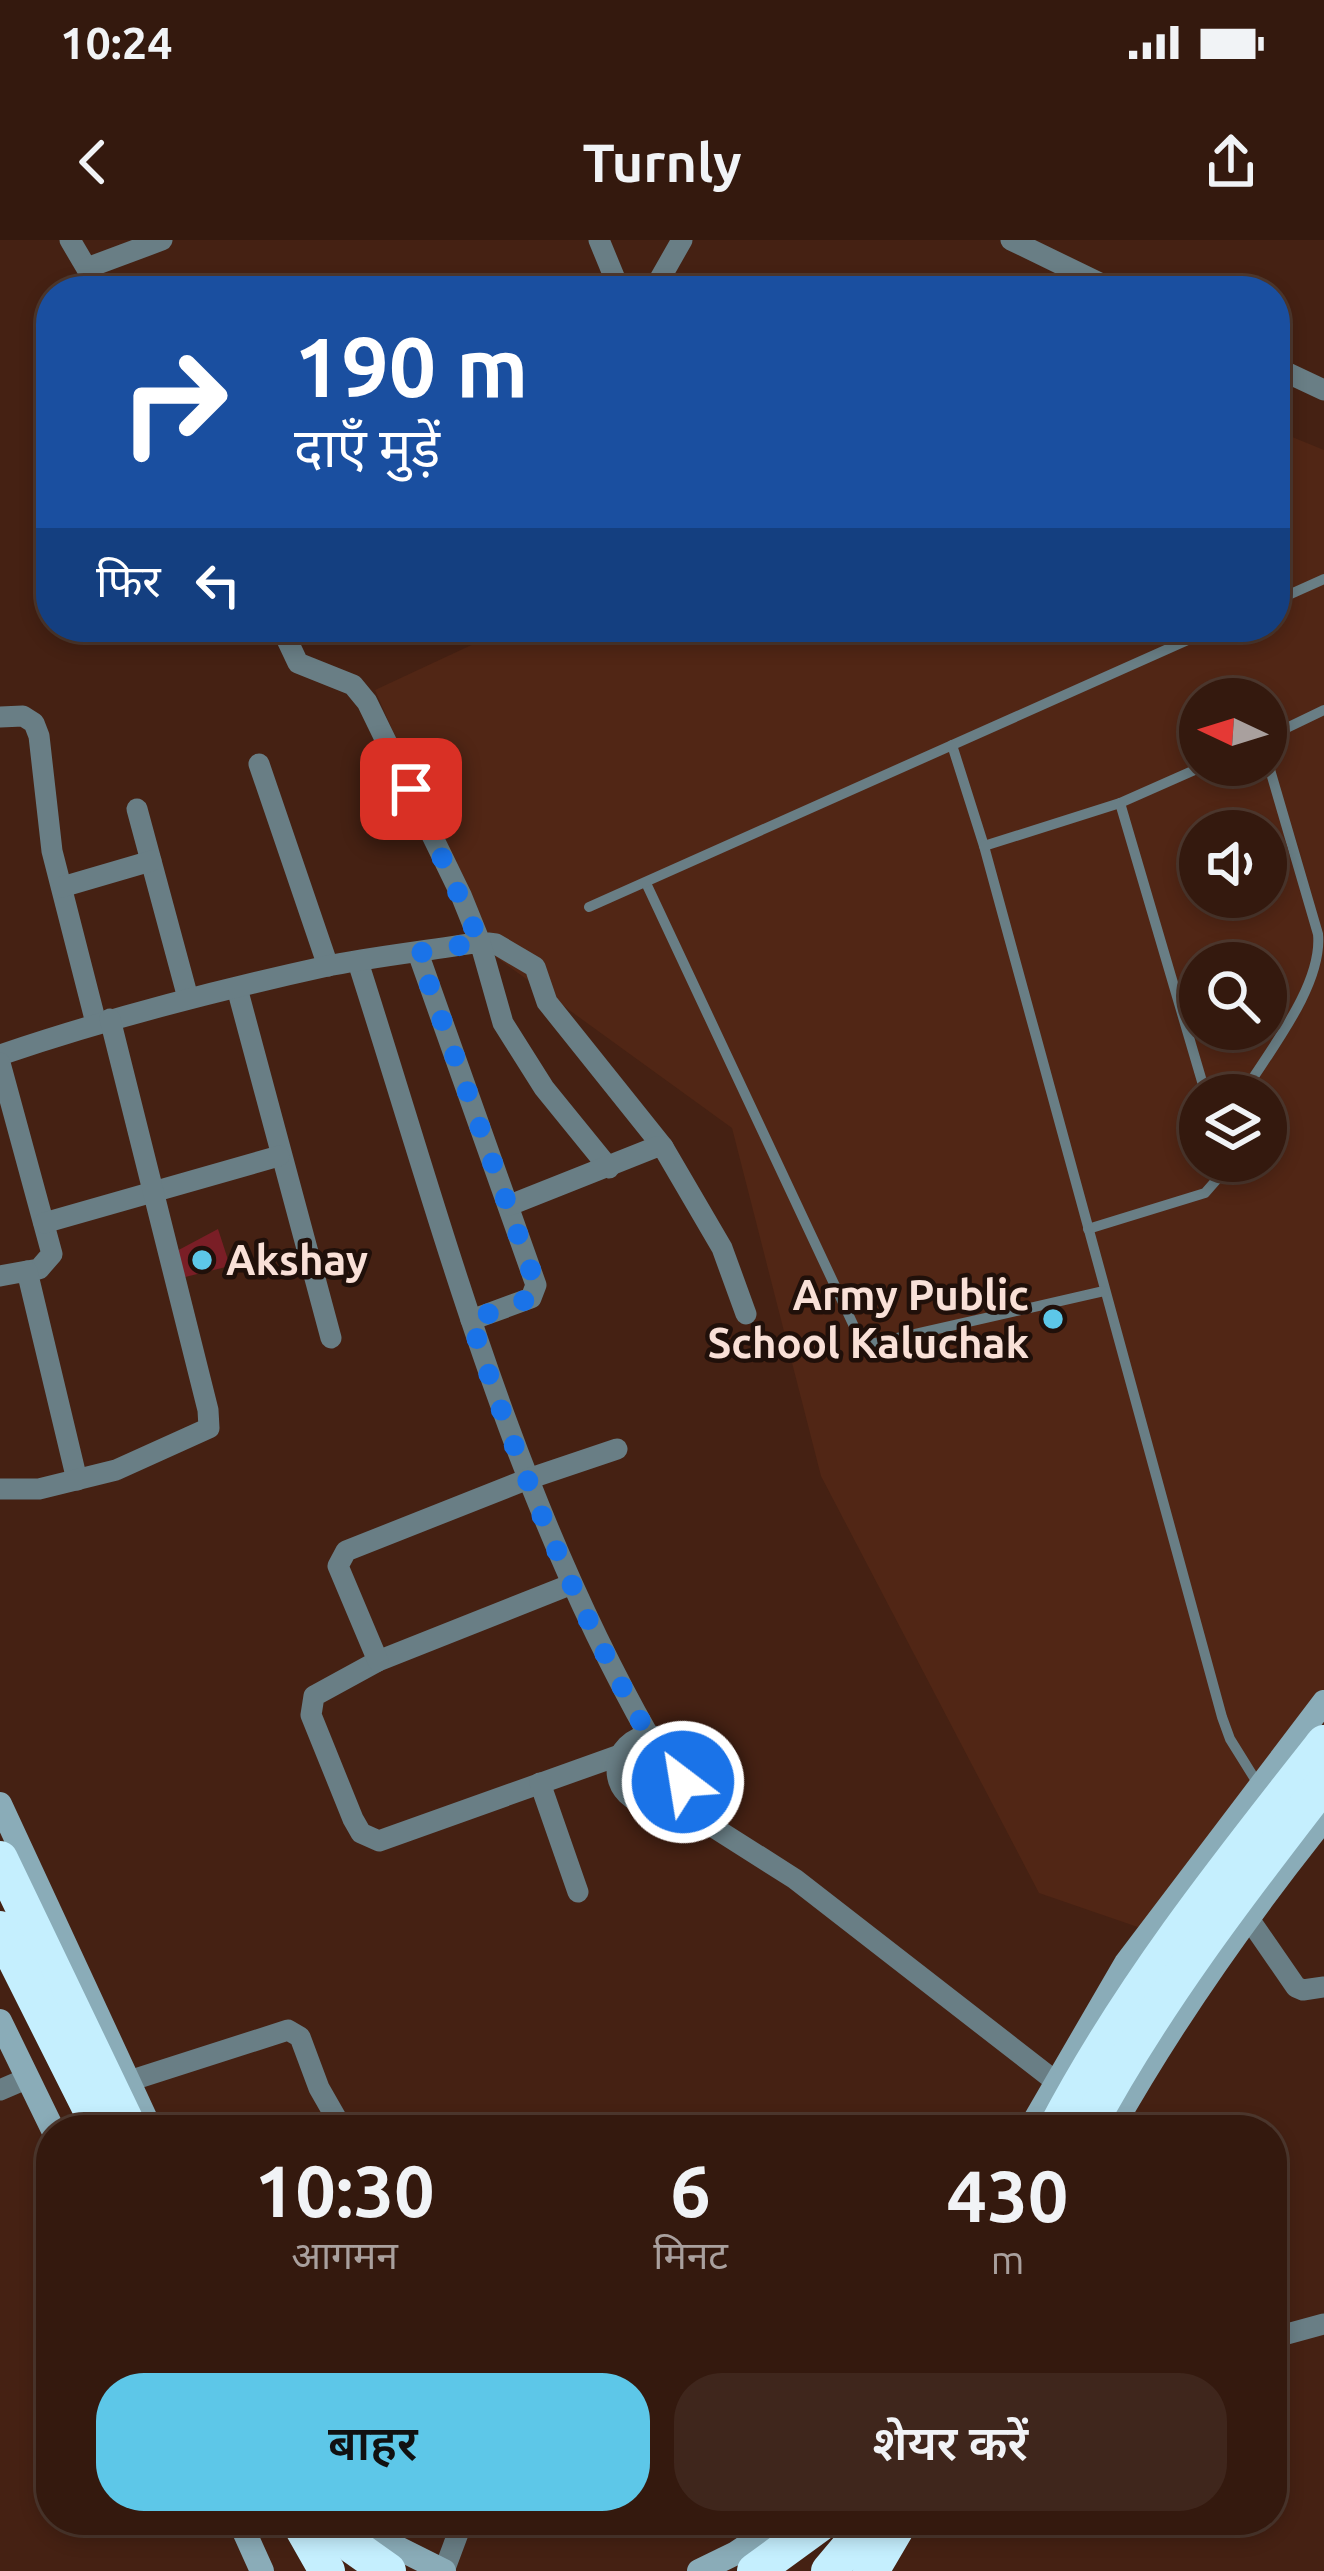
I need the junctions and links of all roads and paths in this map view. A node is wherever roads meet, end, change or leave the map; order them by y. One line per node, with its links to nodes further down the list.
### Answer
1 (70, 240): 6 (street)
2 (162, 240): 6 (street)
3 (599, 240): 8 (street)
4 (682, 240): 9 (street)
5 (1012, 240): 10 (street)
6 (87, 268): 7 (street)
7 (92, 276)
8 (614, 276)
9 (662, 276)
10 (1085, 276)
11 (1290, 374): 12 (street)
12 (1324, 390)
13 (1324, 579): 14 (lane)
14 (1290, 594)
15 (288, 642): 31 (street)
16 (1183, 642): 20 (lane)
17 (1324, 710): 19 (lane)
18 (0, 717): 29 (street)
19 (1287, 728)
20 (952, 745): 26 (lane); 28 (lane)
21 (259, 764): 34 (street)
22 (1179, 776): 24 (lane)
23 (1275, 786): 40 (lane)
24 (1120, 802): 26 (lane); 39 (lane)
25 (136, 808): 27 (street)
26 (984, 846): 48 (lane)
27 (151, 861): 29 (street); 36 (street)
28 (646, 883): 30 (lane); 51 (lane)
29 (62, 887): 37 (street)
30 (589, 908)
31 (480, 942): 32 (street); 41 (street); 43 (street)
32 (418, 953): 33 (street); 46 (street)
33 (358, 962): 34 (street); 53 (street)
34 (328, 966): 35 (street)
35 (237, 988): 36 (street); 42 (street)
36 (188, 998): 37 (street)
37 (103, 1021): 38 (street); 45 (street)
38 (0, 1059): 47 (street)
39 (1200, 1074)
40 (1255, 1074)
41 (663, 1148): 43 (street); 52 (street)
42 (279, 1156): 45 (street); 54 (street)
43 (609, 1168): 46 (street)
44 (1215, 1182): 48 (lane)
45 (151, 1193): 47 (street); 57 (street)
46 (510, 1205): 53 (street)
47 (44, 1223): 49 (street)
48 (1088, 1229): 51 (lane)
49 (27, 1271): 50 (street); 57 (street)
50 (0, 1276)
51 (1104, 1291): 67 (lane)
52 (746, 1314)
53 (471, 1320): 56 (street)
54 (331, 1338)
55 (617, 1449): 56 (street)
56 (528, 1479): 59 (street); 60 (street)
57 (77, 1480): 58 (street)
58 (0, 1489)
59 (572, 1584): 60 (street); 62 (street)
60 (378, 1661): 66 (street)
61 (1324, 1702): 67 (street)
62 (649, 1736): 64 (street); 68 (street)
63 (1324, 1743): 87 (highway)
64 (620, 1755): 66 (street); 68 (street)
65 (1324, 1783): 88 (highway)
66 (540, 1784): 72 (street)
67 (1258, 1784): 79 (street)
68 (669, 1799): 79 (street)
69 (0, 1804): 78 (street)
70 (1324, 1819): 73 (street)
71 (0, 1859): 83 (highway)
72 (578, 1892)
73 (1246, 1916): 75 (street); 89 (street)
74 (0, 1929): 82 (highway)
75 (1324, 1987)
76 (0, 2021): 77 (street)
77 (28, 2078): 80 (street); 81 (street)
78 (129, 2081): 84 (street); 85 (street)
79 (1054, 2081): 86 (street)
80 (0, 2090)
81 (46, 2115)
82 (93, 2115)
83 (123, 2115)
84 (145, 2115)
85 (334, 2115)
86 (1037, 2115)
87 (1063, 2115)
88 (1096, 2115)
89 (1120, 2115)
90 (1324, 2324): 91 (street)
91 (1287, 2334)
92 (246, 2535): 101 (street)
93 (307, 2535): 102 (highway)
94 (343, 2535): 103 (highway)
95 (380, 2535): 104 (street)
96 (457, 2535): 104 (street)
97 (763, 2535): 105 (street)
98 (804, 2535): 106 (highway)
99 (859, 2535): 107 (highway)
100 (892, 2535): 108 (highway)
101 (262, 2571)
102 (327, 2571)
103 (388, 2571)
104 (444, 2571)
105 (699, 2571)
106 (755, 2571)
107 (829, 2571)
108 (871, 2571)

